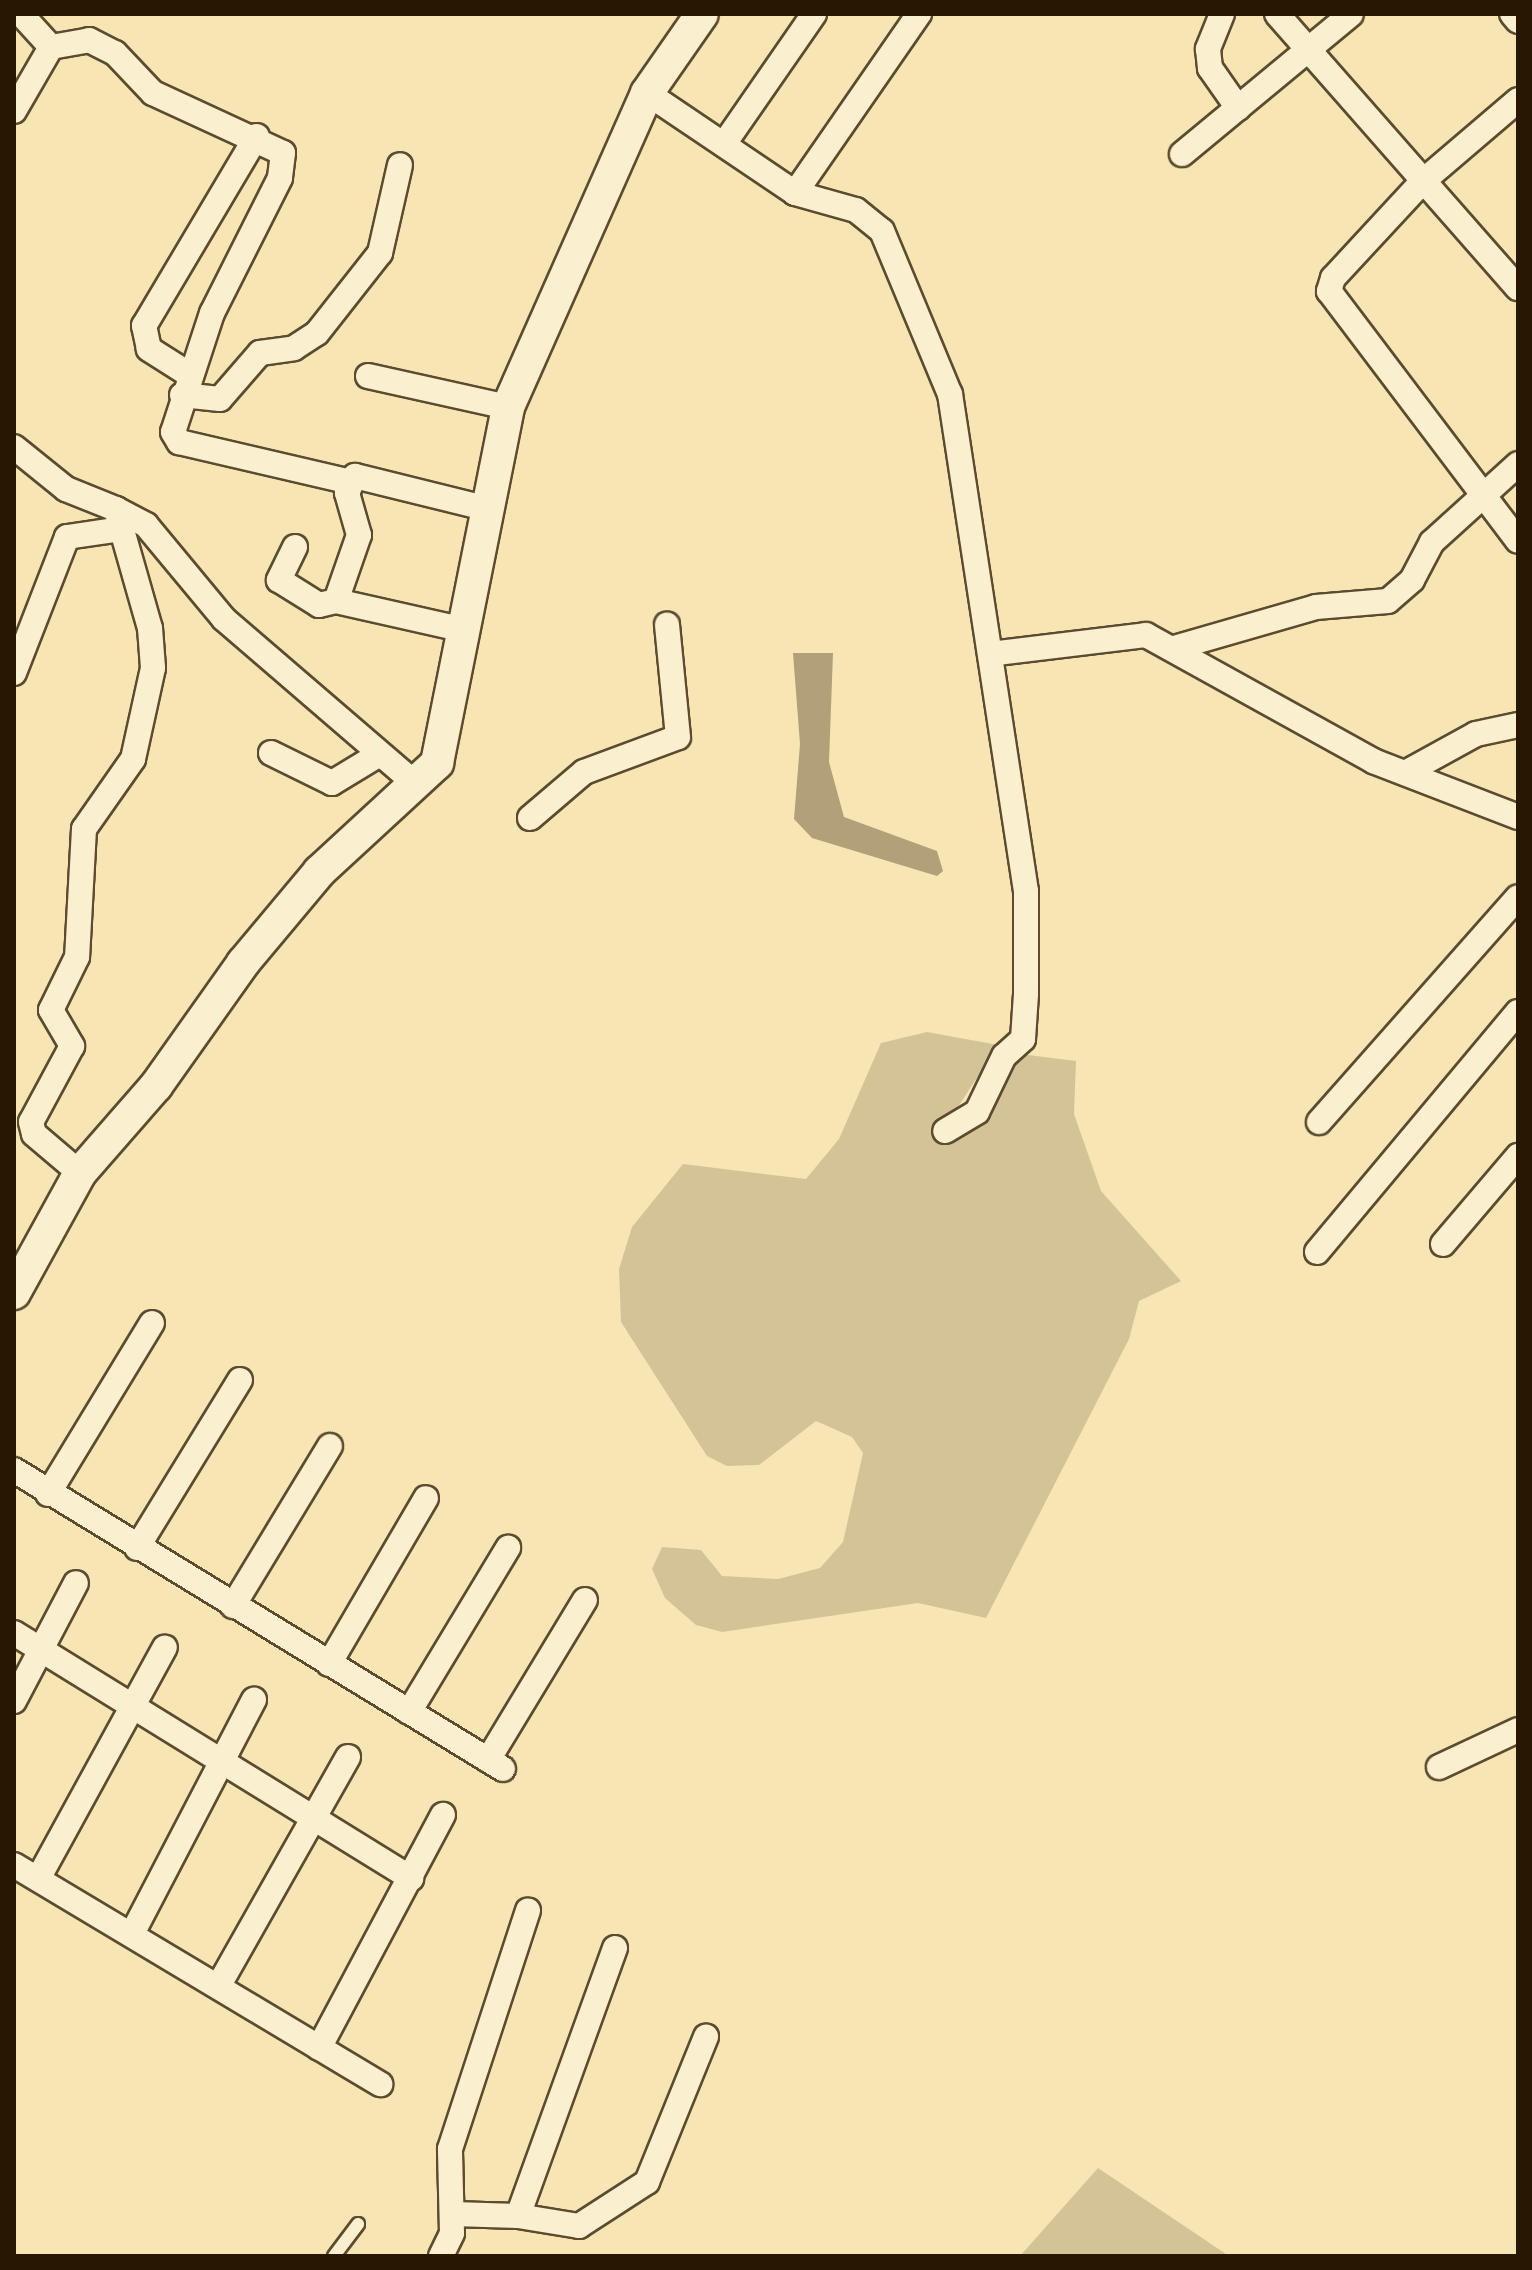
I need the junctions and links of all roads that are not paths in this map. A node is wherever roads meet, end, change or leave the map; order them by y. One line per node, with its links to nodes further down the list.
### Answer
1 (702, 14): 13 (street)
2 (814, 14): 18 (street)
3 (919, 14): 22 (street)
4 (1222, 14): 15 (street)
5 (1277, 14): 12 (street)
6 (1351, 14): 12 (street)
7 (1512, 14): 9 (street)
8 (26, 19): 10 (street); 11 (street)
9 (1518, 21)
10 (14, 43)
11 (51, 47): 16 (street); 17 (street)
12 (1309, 49): 15 (street); 21 (street)
13 (647, 93): 18 (street); 26 (street)
14 (1518, 100): 21 (street)
15 (1238, 108): 19 (street)
16 (14, 111)
17 (257, 136): 25 (street); 25 (street)
18 (724, 144): 22 (street)
19 (1182, 154)
20 (400, 165): 25 (street)
21 (1422, 182): 23 (street); 30 (street)
22 (795, 193): 40 (street)
23 (1518, 288)
24 (368, 376): 26 (street)
25 (186, 385): 29 (street)
26 (508, 407): 31 (street)
27 (14, 447): 32 (street)
28 (1518, 464): 30 (street)
29 (347, 481): 31 (street); 35 (street)
30 (1478, 496): 33 (street); 39 (street)
31 (484, 508): 38 (street)
32 (119, 519): 36 (street); 44 (street); 52 (street)
33 (1518, 541)
34 (295, 547): 35 (street)
35 (336, 601): 38 (street)
36 (26, 603): 41 (street)
37 (667, 625): 48 (street)
38 (465, 630): 46 (street)
39 (1174, 648): 40 (street); 45 (street)
40 (990, 654): 53 (street)
41 (14, 673)
42 (1518, 725): 45 (street)
43 (271, 753): 44 (street)
44 (378, 755): 46 (street)
45 (1405, 773): 47 (street)
46 (411, 780): 55 (street)
47 (1518, 817)
48 (530, 818)
49 (1518, 897): 51 (street)
50 (1518, 1012): 57 (street)
51 (1319, 1122)
52 (22, 1124): 55 (street)
53 (945, 1131)
54 (1518, 1156): 56 (street)
55 (80, 1173): 58 (street)
56 (1443, 1244)
57 (1317, 1252)
58 (14, 1293)
59 (152, 1323): 63 (street)
60 (240, 1380): 65 (street)
61 (330, 1446): 69 (street)
62 (14, 1470): 63 (street)
63 (48, 1494): 65 (street)
64 (426, 1498): 73 (street)
65 (137, 1548): 69 (street)
66 (508, 1548): 77 (street)
67 (76, 1583): 72 (street)
68 (585, 1600): 77 (street)
69 (233, 1606): 73 (street)
70 (14, 1633): 72 (street)
71 (165, 1647): 76 (street)
72 (41, 1650): 75 (street); 76 (street)
73 (329, 1664): 77 (street)
74 (254, 1700): 80 (street)
75 (14, 1701)
76 (133, 1706): 80 (street); 86 (street)
77 (409, 1712)
78 (1518, 1730): 81 (street)
79 (348, 1757): 83 (street)
80 (222, 1761): 83 (street); 88 (street)
81 (1439, 1767)
82 (443, 1815): 85 (street)
83 (314, 1818): 85 (street); 90 (street)
84 (14, 1865): 86 (street)
85 (411, 1878): 92 (street)
86 (38, 1879): 88 (street)
87 (528, 1910): 94 (street)
88 (133, 1932): 90 (street)
89 (615, 1948): 95 (street)
90 (219, 1985): 92 (street)
91 (706, 2037): 95 (street)
92 (319, 2048): 93 (street)
93 (380, 2084)
94 (453, 2214): 95 (street); 98 (street)
95 (518, 2216)
96 (358, 2224): 97 (lane)
97 (334, 2256)
98 (441, 2256)

